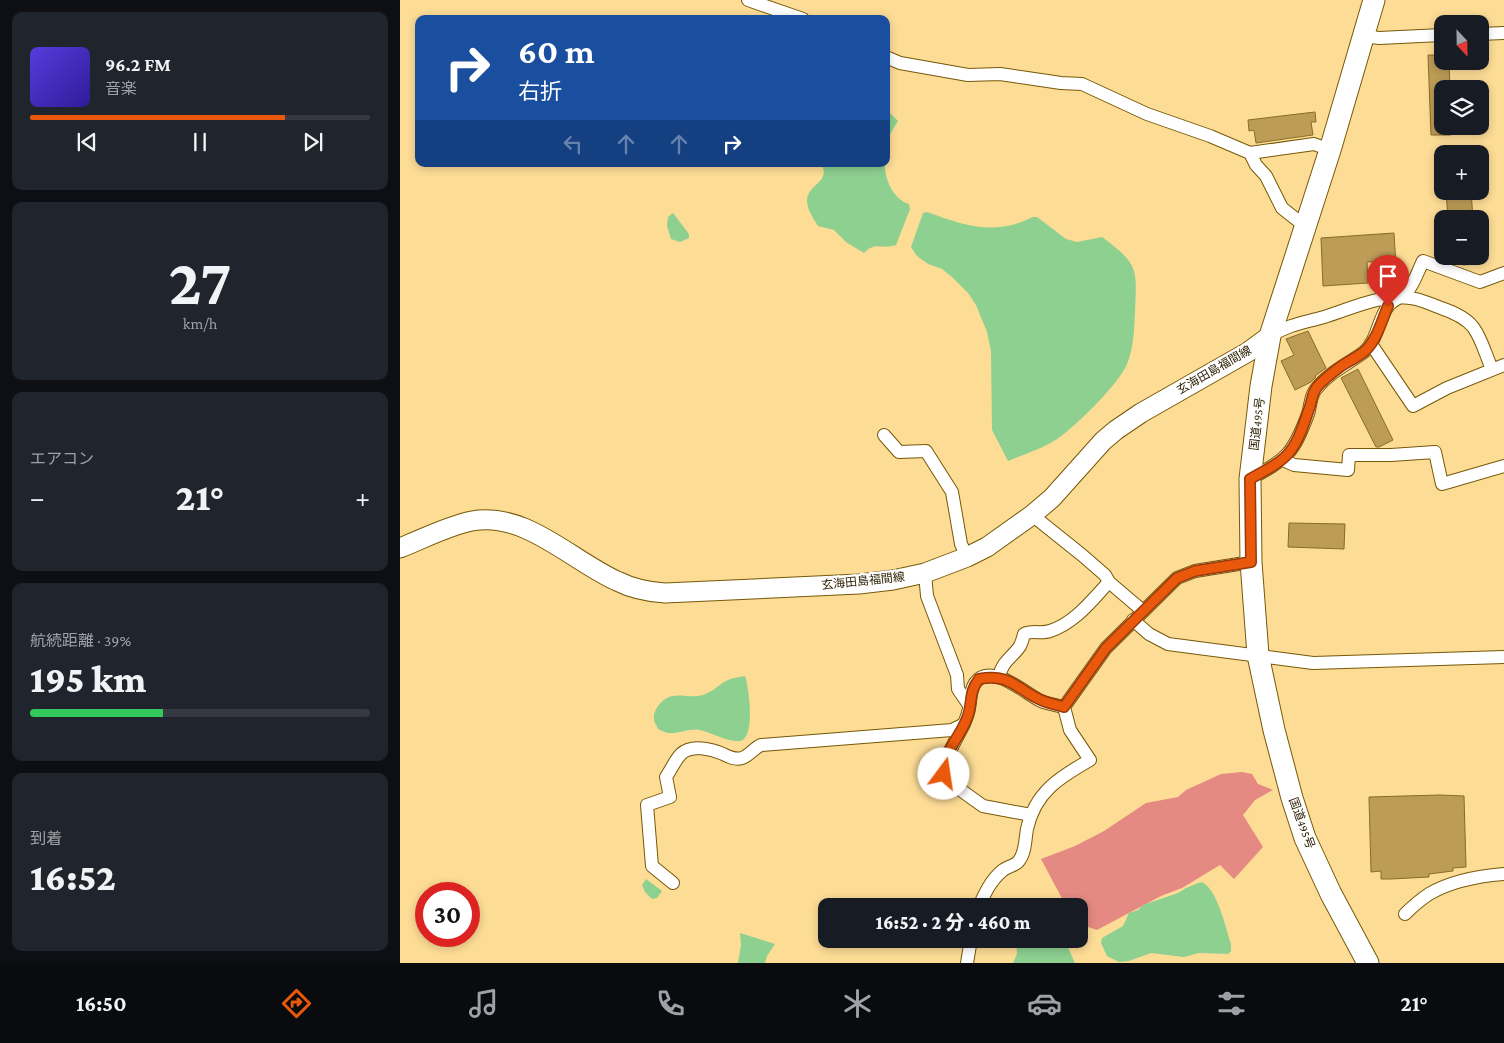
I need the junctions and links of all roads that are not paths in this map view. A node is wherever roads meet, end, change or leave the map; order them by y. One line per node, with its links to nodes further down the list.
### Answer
1 (748, 0): 3 (street)
2 (1374, 0): 7 (highway, 国道495号)
3 (791, 15)
4 (1504, 33): 5 (street)
5 (1489, 34)
6 (1434, 35): 7 (street)
7 (1363, 36): 9 (highway, 国道495号)
8 (890, 59): 10 (street)
9 (1330, 150): 10 (street); 11 (highway, 国道495号)
10 (1250, 153): 11 (street)
11 (1306, 227): 14 (highway, 国道495号)
12 (1504, 273): 13 (street)
13 (1398, 298): 14 (street); 15 (street); 16 (street)
14 (1270, 336): 20 (highway, 国道495号); 21 (main road, 玄海田島福間線)
15 (1371, 344): 16 (street); 18 (street)
16 (1498, 367)
17 (884, 435): 23 (street)
18 (1283, 460): 19 (street); 20 (street)
19 (1504, 466)
20 (1250, 479): 24 (highway, 国道495号)
21 (1032, 515): 23 (main road, 玄海田島福間線); 26 (street)
22 (400, 548): 25 (main road, 玄海田島福間線)
23 (967, 557): 25 (main road, 玄海田島福間線)
24 (1251, 562): 27 (street); 29 (highway, 国道495号)
25 (925, 573): 32 (street)
26 (1109, 582): 27 (street); 31 (street)
27 (1143, 611): 28 (street)
28 (1133, 620): 29 (street); 33 (street)
29 (1258, 655): 30 (street); 42 (highway, 国道495号)
30 (1504, 657)
31 (999, 677): 32 (street); 33 (street)
32 (969, 705): 34 (street)
33 (1064, 707): 35 (street)
34 (964, 724): 35 (street); 37 (street)
35 (1031, 815): 38 (street)
36 (1504, 874): 39 (street)
37 (673, 883)
38 (983, 898)
39 (1404, 914)
40 (970, 948): 41 (street)
41 (967, 963)
42 (1368, 963)

